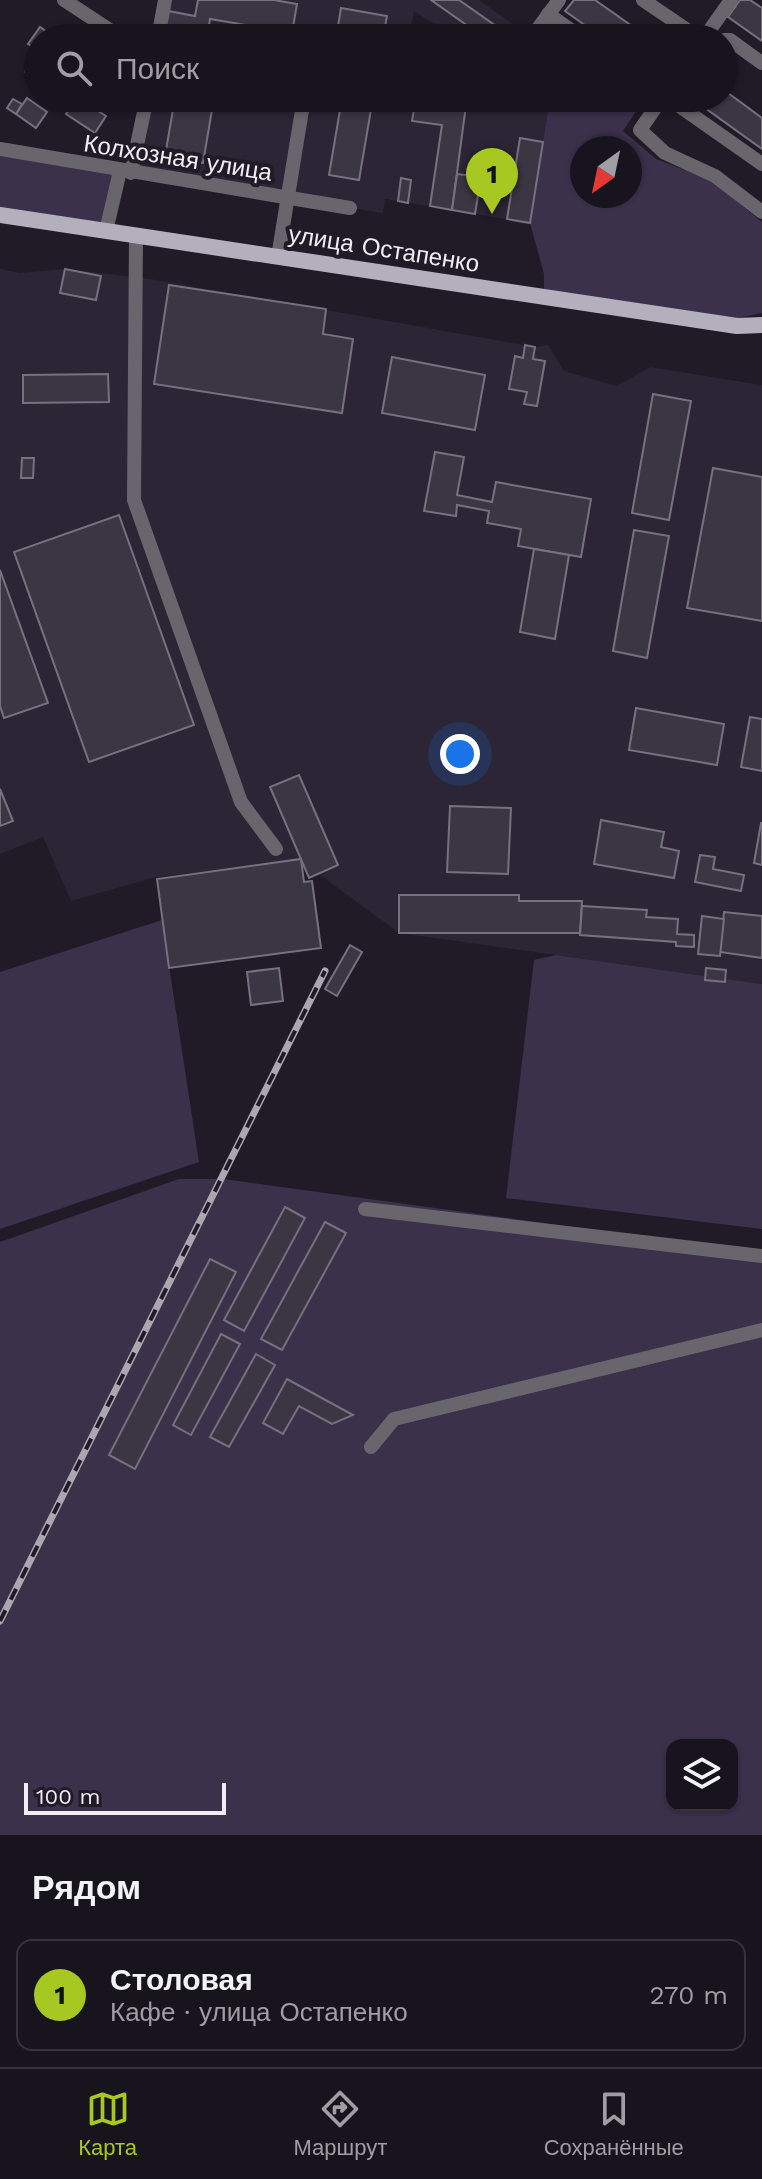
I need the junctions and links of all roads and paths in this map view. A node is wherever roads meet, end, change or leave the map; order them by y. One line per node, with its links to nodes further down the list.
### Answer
1 (64, 0): 7 (street)
2 (165, 0): 8 (street)
3 (559, 0): 6 (street)
4 (643, 0): 11 (street)
5 (731, 0): 12 (street)
6 (548, 14): 9 (street); 10 (street)
7 (101, 24)
8 (161, 24)
9 (541, 24)
10 (562, 24)
11 (680, 24)
12 (712, 24)
13 (738, 46): 14 (street)
14 (762, 63)
15 (143, 112): 21 (street)
16 (302, 112): 22 (street)
17 (654, 112): 24 (street)
18 (686, 112): 20 (street)
19 (0, 149): 21 (street, Колхозная улица)
20 (762, 164)
21 (126, 172): 22 (street, Колхозная улица); 26 (street)
22 (288, 198): 23 (street, Колхозная улица); 28 (street)
23 (350, 208)
24 (762, 212)
25 (0, 215): 26 (main road, улица Остапенко)
26 (106, 231): 27 (main road, улица Остапенко)
27 (136, 235): 28 (main road, улица Остапенко); 30 (street)
28 (278, 257): 29 (main road, улица Остапенко)
29 (762, 325)
30 (276, 849)
31 (365, 1209): 32 (street)
32 (762, 1256)
33 (762, 1330): 34 (street)
34 (371, 1447)

